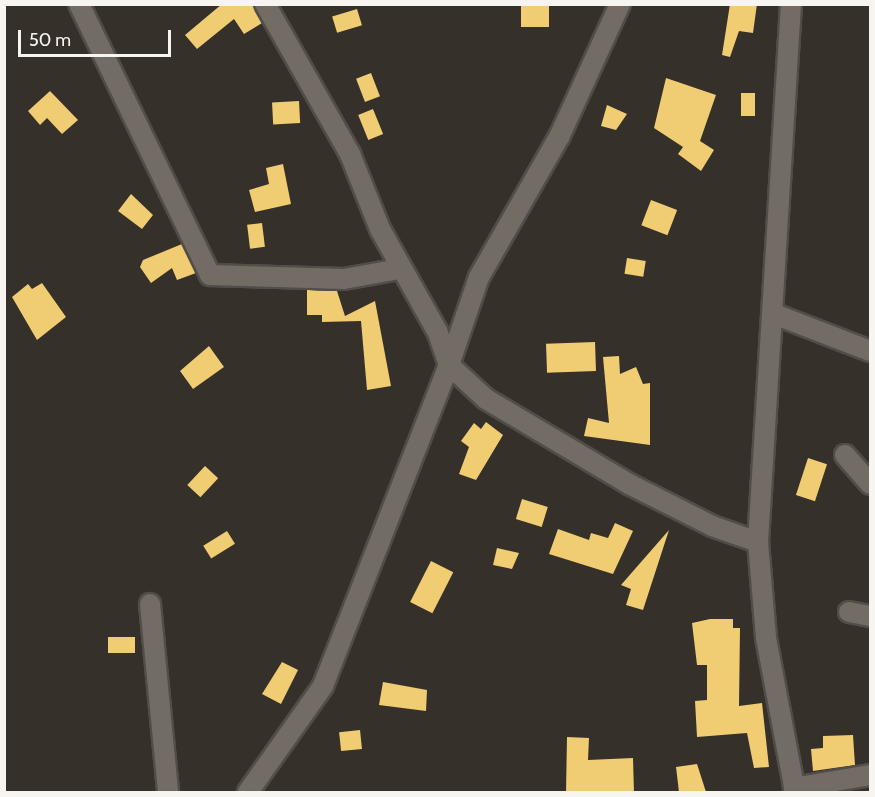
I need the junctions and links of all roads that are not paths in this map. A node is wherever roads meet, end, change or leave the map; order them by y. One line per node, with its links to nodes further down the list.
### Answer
1 (79, 4): 5 (street)
2 (265, 4): 5 (street)
3 (620, 4): 8 (street)
4 (791, 4): 6 (street)
5 (399, 269): 8 (street)
6 (774, 314): 7 (street); 11 (street)
7 (870, 351)
8 (449, 366): 11 (street); 18 (street)
9 (844, 455): 10 (street)
10 (870, 484)
11 (758, 542): 16 (street)
12 (150, 604): 17 (street)
13 (849, 612): 14 (street)
14 (870, 615)
15 (870, 775): 16 (street)
16 (795, 790)
17 (168, 792)
18 (248, 792)

